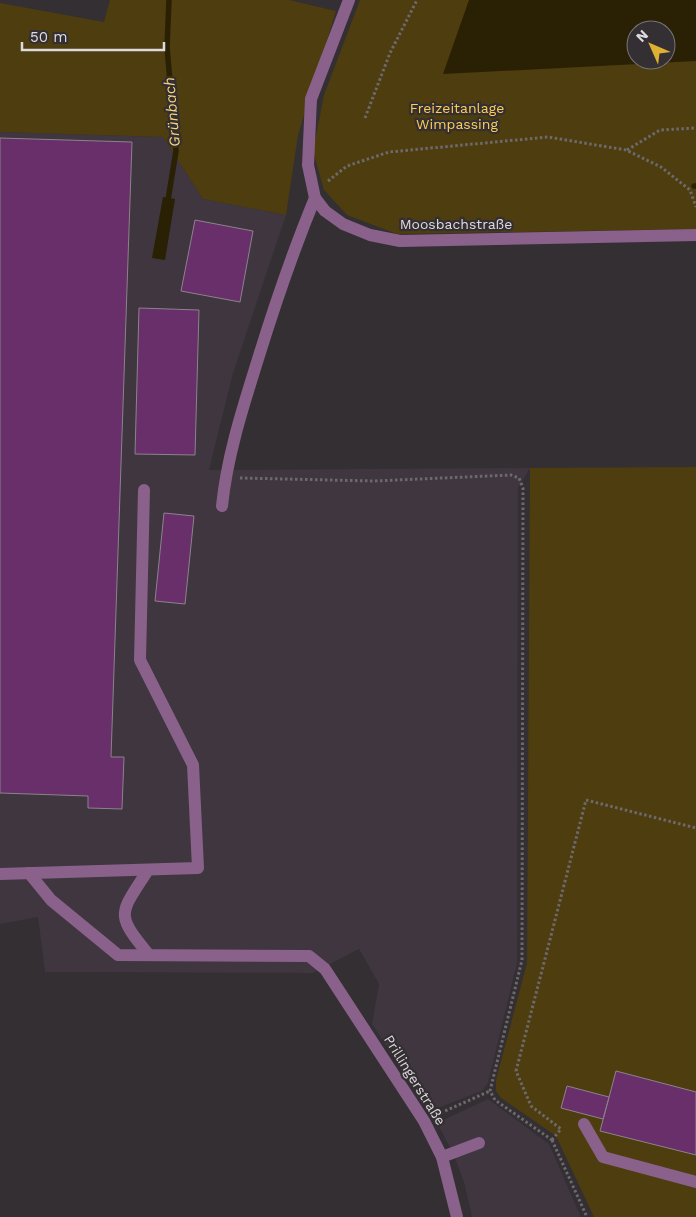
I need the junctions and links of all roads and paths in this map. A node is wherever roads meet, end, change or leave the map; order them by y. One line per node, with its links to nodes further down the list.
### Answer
1 (349, 0): 6 (street)
2 (417, 0): 3 (path)
3 (365, 118)
4 (696, 128): 5 (path)
5 (626, 150): 6 (path); 7 (path)
6 (315, 198): 8 (street, Moosbachstraße); 9 (street)
7 (696, 207)
8 (696, 235)
9 (225, 478): 11 (street); 17 (path)
10 (144, 490): 13 (street)
11 (222, 506)
12 (696, 828): 20 (path)
13 (148, 870): 14 (street); 16 (street)
14 (29, 873): 15 (street); 16 (street)
15 (0, 874)
16 (149, 955): 18 (street, Prillingerstraße)
17 (490, 1091): 18 (path); 20 (path)
18 (424, 1120): 22 (street, Prillingerstraße)
19 (584, 1124): 23 (street)
20 (552, 1140): 25 (path)
21 (478, 1143): 22 (street)
22 (442, 1156): 24 (street, Prillingerstraße)
23 (696, 1182)
24 (457, 1217)
25 (587, 1217)

